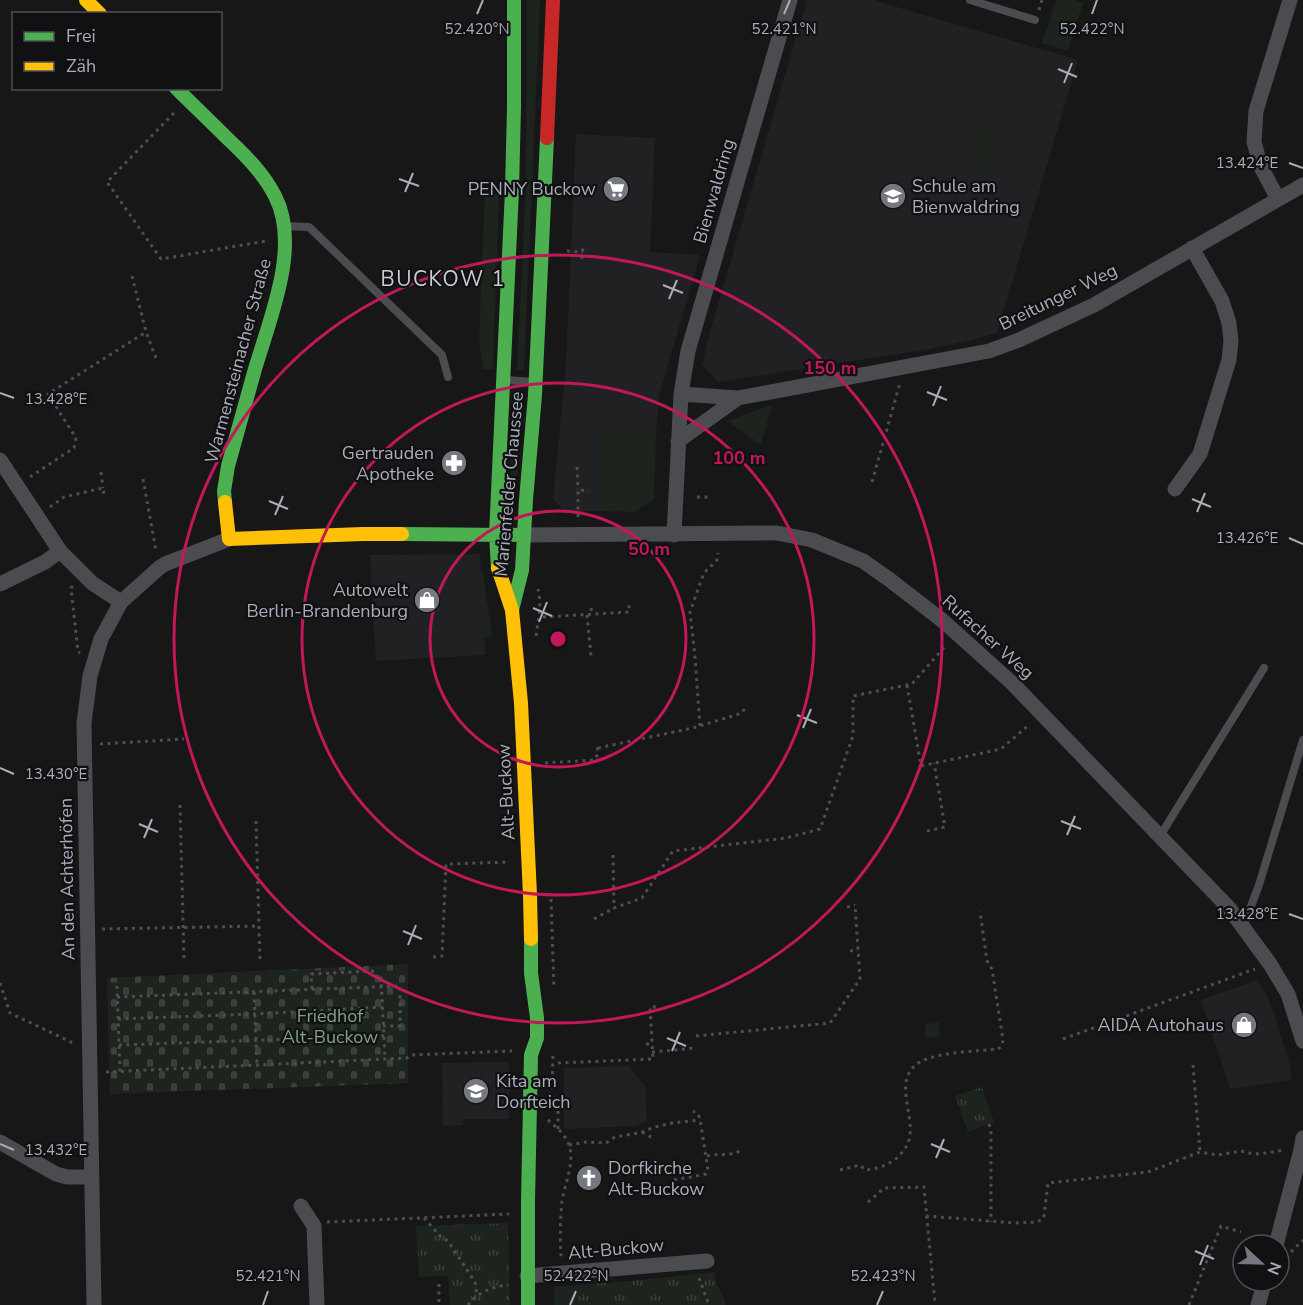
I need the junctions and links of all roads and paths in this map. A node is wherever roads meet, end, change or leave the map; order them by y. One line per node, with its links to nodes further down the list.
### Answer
1 (86, 0): 7 (main road)
2 (514, 0): 24 (main road, Marienfelder Chaussee)
3 (553, 0): 26 (main road, Marienfelder Chaussee)
4 (790, 0): 27 (street, Bienwaldring)
5 (970, 0): 8 (lane)
6 (1290, 0): 12 (street)
7 (98, 12)
8 (1035, 20)
9 (178, 90): 13 (main road, Warmensteinacher Straße)
10 (176, 112): 14 (path)
11 (1303, 185): 12 (street, Breitunger Weg)
12 (1278, 199): 16 (street, Breitunger Weg)
13 (284, 226): 23 (lane); 48 (main road, Warmensteinacher Straße)
14 (267, 241)
15 (583, 244): 18 (path)
16 (1192, 248): 28 (street, Breitunger Weg); 37 (street)
17 (567, 251): 18 (path)
18 (583, 252): 19 (path)
19 (582, 259)
20 (132, 276): 21 (path)
21 (146, 332): 22 (path); 34 (path)
22 (156, 358)
23 (448, 376)
24 (504, 380): 26 (lane); 45 (main road, Marienfelder Chaussee)
25 (900, 381): 35 (path)
26 (536, 382): 46 (main road, Marienfelder Chaussee)
27 (681, 394): 28 (street, Breitunger Weg); 29 (street)
28 (738, 398): 29 (street, Breitunger Weg)
29 (678, 441): 47 (street)
30 (0, 460): 49 (street)
31 (577, 467): 38 (path)
32 (101, 472): 36 (path)
33 (143, 478): 51 (path)
34 (24, 481)
35 (872, 482)
36 (103, 488): 40 (path); 43 (path)
37 (1175, 489)
38 (578, 490): 39 (path); 44 (path)
39 (589, 490)
40 (104, 495)
41 (697, 497): 42 (path)
42 (710, 497)
43 (44, 512)
44 (578, 517)
45 (496, 535): 46 (main road, Rufacher Weg); 48 (main road, An den Achterhöfen); 58 (main road, Marienfelder Chaussee)
46 (524, 535): 47 (street, Rufacher Weg); 58 (main road, Marienfelder Chaussee)
47 (674, 535): 62 (street, Rufacher Weg)
48 (229, 539): 51 (street, An den Achterhöfen)
49 (60, 551): 53 (street); 55 (street)
50 (718, 553): 69 (path)
51 (159, 568): 55 (street, An den Achterhöfen)
52 (76, 582): 63 (path)
53 (0, 584)
54 (537, 587): 61 (path)
55 (121, 602): 150 (street, An den Achterhöfen)
56 (629, 605): 59 (path)
57 (591, 608): 59 (path)
58 (512, 610): 95 (main road, Alt-Buckow)
59 (589, 614): 60 (path); 64 (path)
60 (543, 617)
61 (538, 627)
62 (956, 633): 66 (path); 78 (street, Rufacher Weg)
63 (80, 654)
64 (591, 656)
65 (1264, 668): 78 (lane)
66 (907, 685): 74 (path); 82 (path)
67 (745, 708): 69 (path)
68 (1031, 723): 74 (path)
69 (700, 726): 73 (path)
70 (184, 739): 72 (path)
71 (1303, 740): 86 (lane)
72 (99, 744)
73 (545, 763)
74 (934, 763): 77 (path)
75 (180, 805): 87 (path)
76 (256, 821): 85 (path)
77 (927, 831)
78 (1160, 836): 86 (street, Rufacher Weg)
79 (613, 855): 82 (path)
80 (510, 862): 91 (path)
81 (847, 907): 89 (path)
82 (614, 908): 84 (path)
83 (980, 911): 149 (path)
84 (594, 919)
85 (259, 926): 87 (path); 93 (path)
86 (1243, 927): 119 (street, Rufacher Weg)
87 (183, 928): 88 (path); 92 (path)
88 (102, 929)
89 (858, 950): 90 (path); 111 (path)
90 (850, 951)
91 (433, 957)
92 (184, 960)
93 (260, 963)
94 (1255, 969): 117 (path)
95 (531, 973): 105 (main road, Alt-Buckow); 127 (main road, Alt-Buckow)
96 (0, 983): 120 (path)
97 (117, 986): 101 (path)
98 (382, 987): 99 (path); 99 (path); 102 (path); 112 (path)
99 (312, 989): 100 (path)
100 (254, 991): 101 (path); 104 (path)
101 (117, 997): 106 (path)
102 (382, 1007): 104 (path); 112 (path)
103 (659, 1007): 109 (path)
104 (255, 1014): 106 (path); 118 (path)
105 (523, 1018)
106 (118, 1019): 123 (path)
107 (807, 1020): 111 (path)
108 (645, 1023): 109 (path)
109 (651, 1023): 122 (path)
110 (752, 1024): 113 (path)
111 (808, 1025): 113 (path)
112 (383, 1026): 115 (path)
113 (752, 1031): 114 (path)
114 (696, 1035)
115 (384, 1036): 118 (path); 128 (path)
116 (523, 1038): 127 (main road, Alt-Buckow)
117 (1063, 1040)
118 (256, 1041): 123 (path); 130 (path)
119 (1303, 1041)
120 (73, 1043)
121 (646, 1044): 122 (path)
122 (652, 1044): 126 (path)
123 (119, 1045): 132 (path)
124 (696, 1048): 126 (path)
125 (514, 1051): 128 (path)
126 (652, 1052): 129 (path)
127 (531, 1055): 163 (main road, Alt-Buckow)
128 (385, 1059): 130 (path)
129 (558, 1063)
130 (257, 1065): 132 (path)
131 (1193, 1065): 147 (path)
132 (120, 1072): 133 (path)
133 (104, 1073)
134 (558, 1105): 139 (path)
135 (693, 1111): 136 (path)
136 (700, 1120): 140 (path); 148 (path)
137 (552, 1124): 139 (path)
138 (989, 1124): 158 (path)
139 (558, 1129): 144 (path)
140 (642, 1132): 141 (path); 144 (path)
141 (655, 1137)
142 (1303, 1138): 160 (street)
143 (0, 1142): 150 (street)
144 (569, 1145): 162 (path)
145 (1289, 1149): 147 (path)
146 (741, 1150): 148 (path)
147 (1200, 1152): 158 (path)
148 (707, 1156): 151 (path)
149 (840, 1170)
150 (91, 1177): 169 (street, An den Achterhöfen)
151 (674, 1180)
152 (868, 1202): 155 (path)
153 (301, 1206): 170 (street)
154 (510, 1214): 156 (path)
155 (927, 1216): 158 (path); 168 (path)
156 (424, 1218): 157 (path); 167 (path)
157 (325, 1222)
158 (991, 1222)
159 (1241, 1232): 175 (path)
160 (1286, 1233)
161 (707, 1261): 163 (street, Alt-Buckow)
162 (561, 1262)
163 (527, 1276): 173 (main road, Alt-Buckow)
164 (699, 1278): 174 (path)
165 (439, 1284): 171 (path)
166 (511, 1284): 167 (path)
167 (477, 1296): 172 (path)
168 (935, 1304)
169 (94, 1305)
170 (317, 1305)
171 (439, 1305)
172 (468, 1305)
173 (528, 1305)
174 (709, 1305)
175 (1189, 1305)

